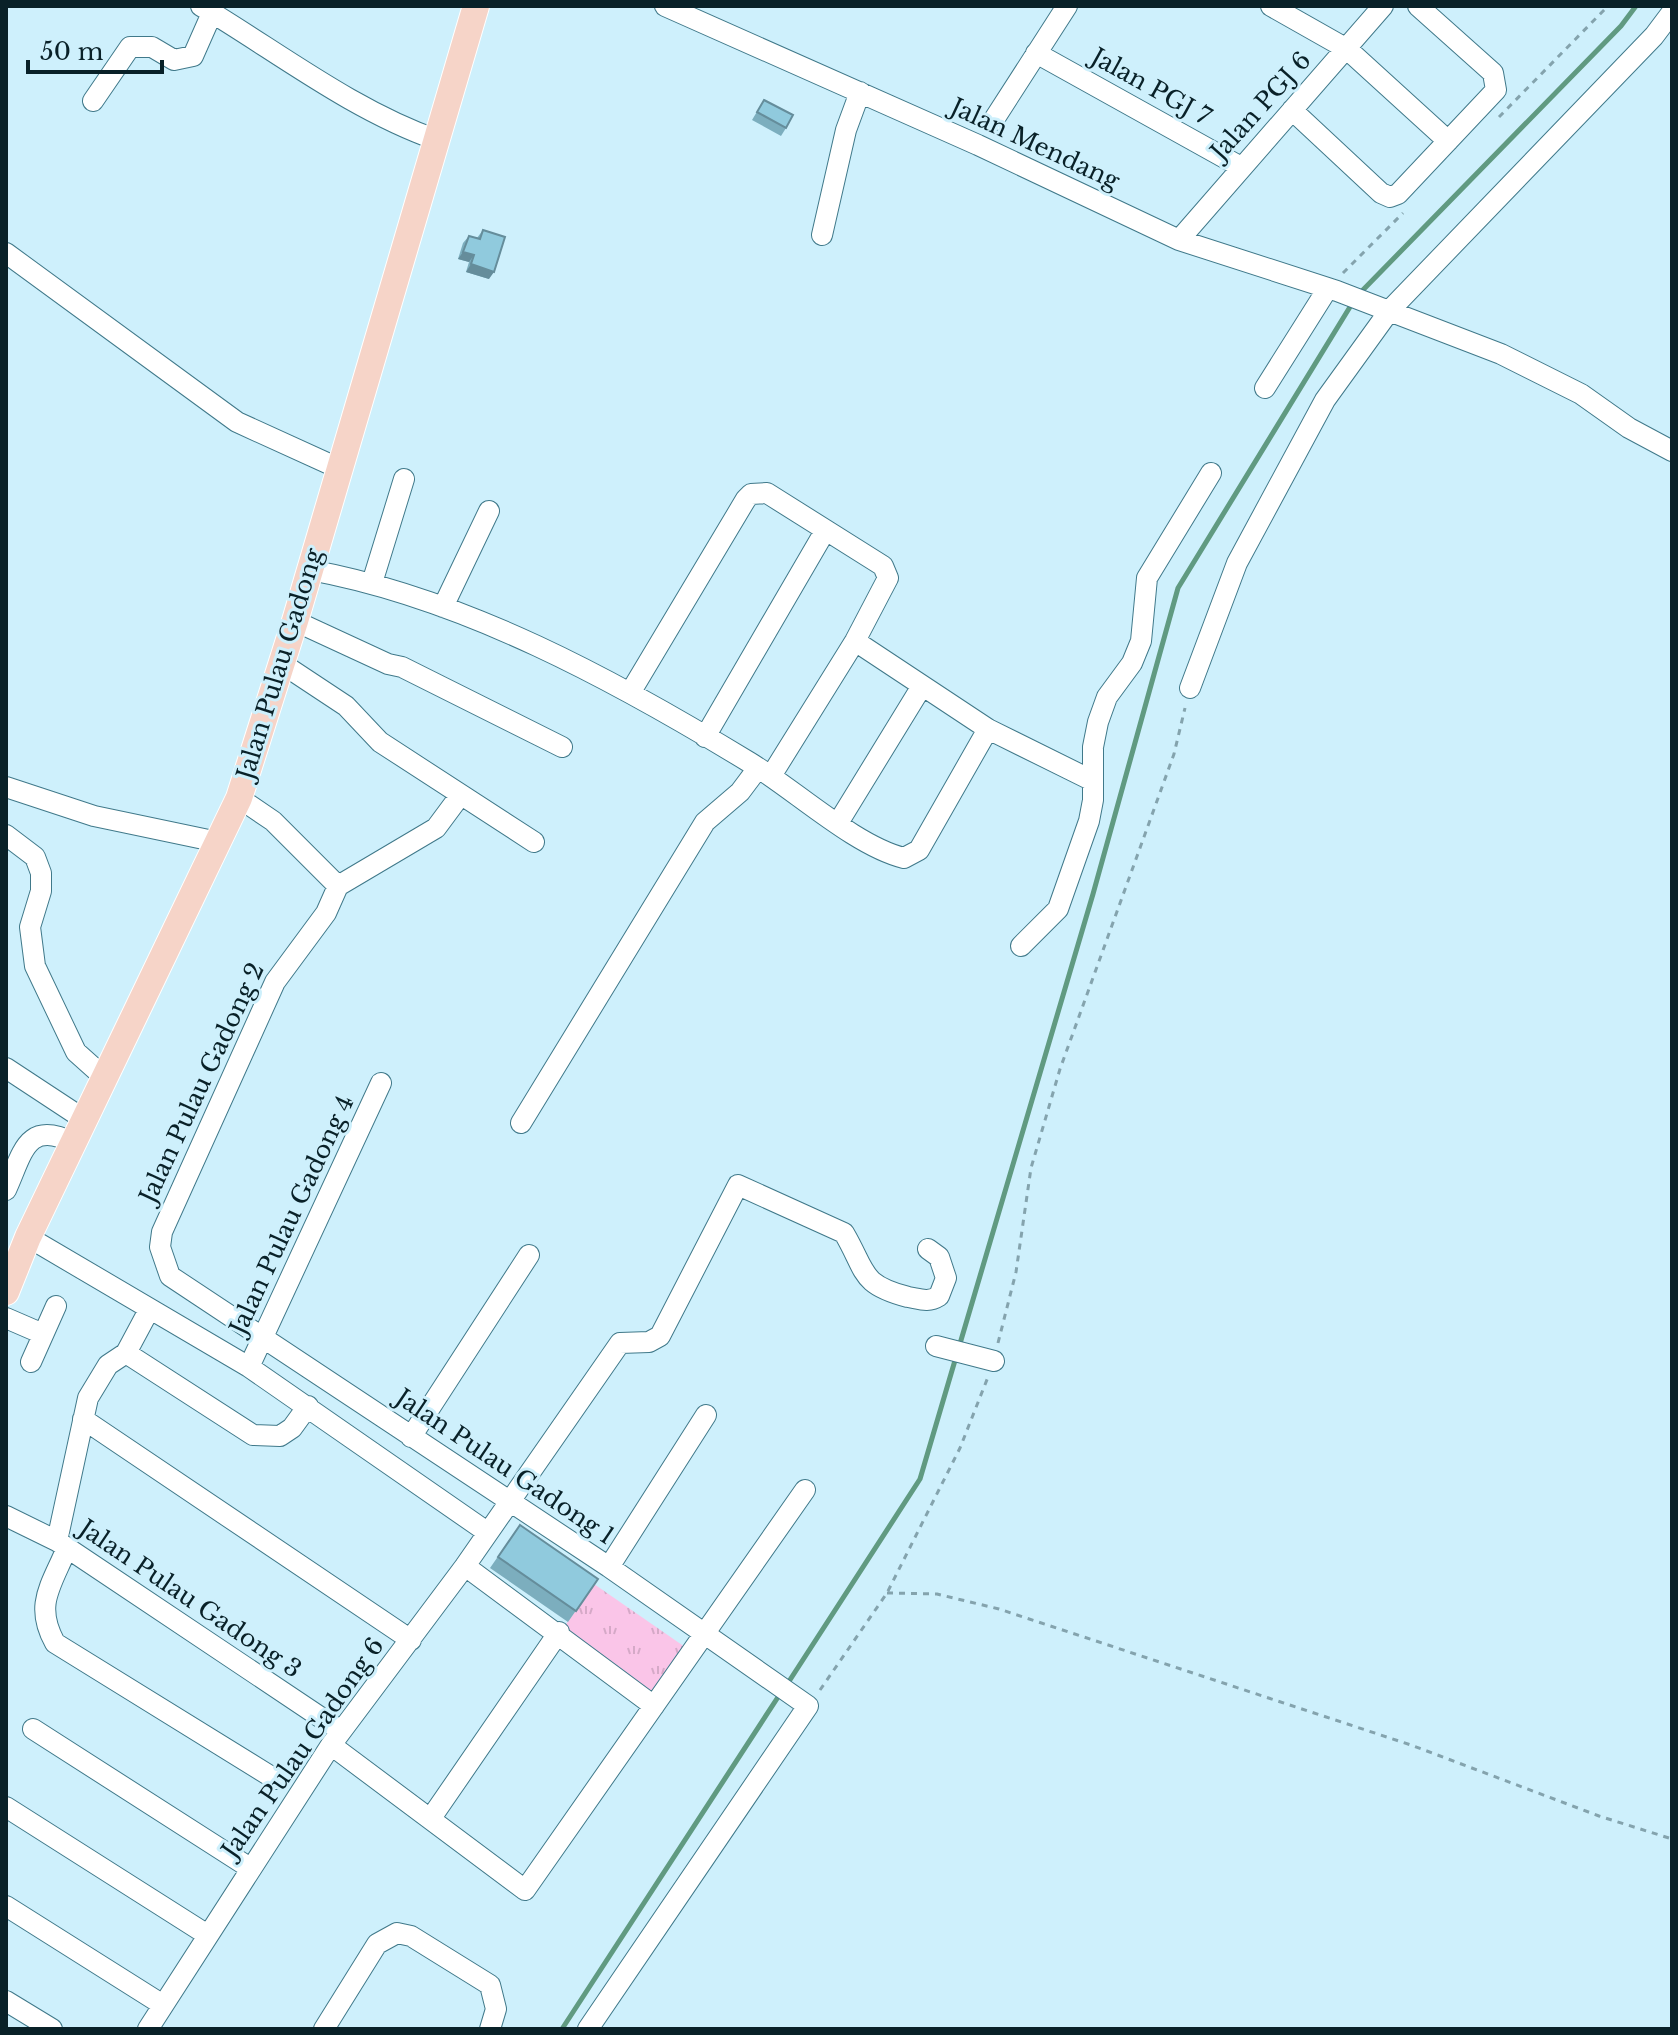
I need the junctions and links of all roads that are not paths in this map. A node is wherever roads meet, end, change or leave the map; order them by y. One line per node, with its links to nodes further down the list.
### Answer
1 (476, 6): 15 (main road, Jalan Pulau Gadong)
2 (665, 6): 11 (street, Jalan Mendang)
3 (1067, 6): 10 (street)
4 (1271, 6): 9 (street)
5 (1383, 6): 9 (street, Jalan PGJ 6)
6 (1418, 6): 16 (street)
7 (207, 10): 12 (street); 15 (street)
8 (1672, 12): 22 (street)
9 (1347, 49): 13 (street, Jalan PGJ 6); 16 (street)
10 (1036, 53): 14 (street); 17 (street, Jalan PGJ 7)
11 (860, 92): 18 (street); 19 (street, Jalan Mendang)
12 (93, 101)
13 (1292, 110): 16 (street); 17 (street, Jalan PGJ 6)
14 (993, 121)
15 (437, 140): 25 (main road, Jalan Pulau Gadong)
16 (1448, 141)
17 (1241, 167): 19 (street, Jalan PGJ 6)
18 (822, 235)
19 (1179, 240): 21 (street, Jalan Mendang)
20 (6, 253): 25 (street)
21 (1333, 289): 22 (street, Jalan Mendang); 23 (street)
22 (1383, 307): 24 (street, Jalan Mendang); 37 (street)
23 (1265, 388)
24 (1672, 451)
25 (338, 468): 30 (main road, Jalan Pulau Gadong)
26 (1211, 473): 43 (street)
27 (404, 479): 31 (street)
28 (489, 511): 32 (street)
29 (825, 531): 34 (street); 38 (street); 40 (street)
30 (310, 570): 31 (street); 33 (main road, Jalan Pulau Gadong)
31 (372, 583): 32 (street)
32 (443, 607): 38 (street)
33 (295, 621): 35 (main road, Jalan Pulau Gadong); 41 (street)
34 (855, 641): 36 (street); 42 (street)
35 (281, 663): 45 (street); 46 (main road, Jalan Pulau Gadong)
36 (922, 686): 39 (street); 47 (street)
37 (1190, 688)
38 (630, 693): 40 (street)
39 (988, 729): 43 (street); 47 (street)
40 (705, 737): 42 (street)
41 (562, 747)
42 (765, 772): 47 (street); 56 (street)
43 (1093, 781): 52 (street)
44 (6, 787): 49 (street)
45 (459, 797): 50 (street); 51 (street)
46 (239, 798): 49 (main road, Jalan Pulau Gadong); 51 (street)
47 (838, 823)
48 (6, 835): 54 (street)
49 (218, 842): 54 (main road, Jalan Pulau Gadong)
50 (534, 842)
51 (338, 886): 62 (street, Jalan Pulau Gadong 2)
52 (1021, 946)
53 (6, 1068): 57 (street)
54 (105, 1078): 57 (main road, Jalan Pulau Gadong)
55 (381, 1083): 68 (street, Jalan Pulau Gadong 4)
56 (521, 1123)
57 (80, 1131): 58 (street); 59 (main road, Jalan Pulau Gadong)
58 (6, 1190)
59 (28, 1237): 63 (main road, Jalan Pulau Gadong); 65 (street)
60 (928, 1249): 79 (street, Jalan Pulau Gadong 6)
61 (529, 1255): 77 (street)
62 (170, 1276): 68 (street, Jalan Pulau Gadong 1)
63 (7, 1287)
64 (56, 1306): 67 (street)
65 (149, 1310): 70 (street); 73 (street)
66 (6, 1318): 67 (street)
67 (43, 1334): 72 (street)
68 (266, 1337): 73 (street, Jalan Pulau Gadong 4); 77 (street, Jalan Pulau Gadong 1)
69 (936, 1346): 71 (street)
70 (126, 1353): 74 (street); 76 (street)
71 (990, 1360)
72 (31, 1362)
73 (249, 1367): 74 (street)
74 (308, 1406): 81 (street)
75 (706, 1415): 84 (street)
76 (83, 1419): 82 (street); 87 (street)
77 (411, 1437): 79 (street, Jalan Pulau Gadong 1)
78 (805, 1490): 86 (street)
79 (509, 1503): 81 (street, Jalan Pulau Gadong 6); 84 (street, Jalan Pulau Gadong 1)
80 (6, 1516): 82 (street, Jalan Pulau Gadong 3)
81 (487, 1532): 83 (street, Jalan Pulau Gadong 6)
82 (62, 1545): 90 (street, Jalan Pulau Gadong 3); 91 (street)
83 (465, 1566): 85 (street); 87 (street, Jalan Pulau Gadong 6)
84 (609, 1567): 86 (street, Jalan Pulau Gadong 1)
85 (559, 1632): 88 (street); 93 (street)
86 (707, 1635): 88 (street); 103 (street, Jalan Pulau Gadong 1)
87 (411, 1640): 90 (street, Jalan Pulau Gadong 6)
88 (654, 1706): 93 (street, Jalan Pulau Gadong 3)
89 (33, 1729): 94 (street)
90 (336, 1738): 93 (street, Jalan Pulau Gadong 3); 94 (street, Jalan Pulau Gadong 6)
91 (275, 1779)
92 (6, 1807): 96 (street)
93 (431, 1818)
94 (250, 1868): 96 (street, Jalan Pulau Gadong 6)
95 (6, 1906): 98 (street)
96 (206, 1934): 98 (street, Jalan Pulau Gadong 6)
97 (6, 2001): 99 (street)
98 (163, 2005): 100 (street, Jalan Pulau Gadong 6)
99 (52, 2029)
100 (148, 2029)
101 (324, 2029): 102 (street)
102 (490, 2029)
103 (588, 2029)

